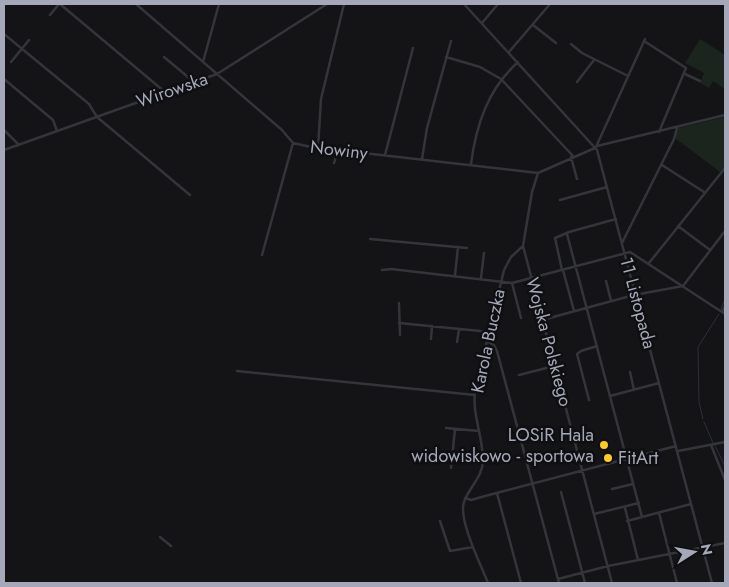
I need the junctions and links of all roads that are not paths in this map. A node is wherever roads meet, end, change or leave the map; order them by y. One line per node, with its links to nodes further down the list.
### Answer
1 (60, 4): 11 (street); 36 (street)
2 (136, 4): 10 (street, Nowiny)
3 (144, 4): 10 (street)
4 (218, 4): 26 (street)
5 (327, 4): 28 (street, Wirowska)
6 (344, 4): 46 (street)
7 (464, 4): 12 (street, 11 Listopada)
8 (498, 4): 12 (street)
9 (550, 4): 13 (street)
10 (140, 8): 26 (street, Nowiny)
11 (50, 15)
12 (482, 23): 21 (street, 11 Listopada)
13 (533, 24): 17 (street); 21 (street)
14 (4, 34): 20 (street)
15 (29, 40): 20 (street)
16 (451, 41): 23 (street)
17 (556, 43)
18 (571, 44): 24 (street)
19 (413, 48): 49 (street)
20 (22, 49): 25 (street); 38 (street)
21 (509, 52): 27 (street, 11 Listopada)
22 (164, 57): 34 (street)
23 (446, 57): 32 (street); 51 (street)
24 (595, 60): 30 (street); 35 (street)
25 (11, 62)
26 (202, 62): 28 (street, Nowiny)
27 (518, 62): 32 (street); 45 (street, 11 Listopada)
28 (217, 74): 34 (street, Wirowska); 43 (street, Nowiny)
29 (684, 74): 30 (street); 33 (street); 42 (street)
30 (628, 76): 45 (street)
31 (4, 78): 41 (street)
32 (501, 79): 50 (street); 53 (street)
33 (700, 80)
34 (194, 82): 36 (street, Wirowska)
35 (577, 82)
36 (165, 92): 38 (street, Wirowska)
37 (725, 115): 39 (street)
38 (97, 116): 41 (street, Wirowska); 60 (street)
39 (677, 127): 42 (street); 54 (street)
40 (4, 130): 44 (street)
41 (58, 131): 44 (street, Wirowska)
42 (659, 132): 45 (street)
43 (293, 142): 46 (street, Nowiny); 74 (street)
44 (20, 144): 47 (street, Wirowska)
45 (596, 147): 50 (street); 58 (street, 11 Listopada)
46 (318, 148): 48 (street, Nowiny)
47 (4, 150)
48 (338, 150): 49 (street, Nowiny); 52 (street)
49 (385, 155): 51 (street, Nowiny)
50 (572, 157): 56 (street); 57 (street)
51 (422, 159): 53 (street, Nowiny)
52 (334, 164)
53 (470, 164): 56 (street, Nowiny)
54 (662, 165): 59 (street); 67 (street)
55 (725, 168): 59 (street)
56 (538, 172): 68 (street)
57 (578, 179)
58 (607, 187): 61 (street); 62 (street, 11 Listopada)
59 (704, 192): 63 (street)
60 (190, 194)
61 (560, 200)
62 (616, 219): 65 (street); 67 (street, 11 Listopada)
63 (678, 226): 71 (street); 75 (street)
64 (725, 231): 71 (street)
65 (567, 234): 76 (street); 78 (street)
66 (370, 239): 69 (street)
67 (622, 243): 73 (street, 11 Listopada)
68 (522, 247): 81 (street, Wojska Polskiego); 82 (street, Karola Buczka)
69 (458, 248): 70 (street); 79 (street)
70 (467, 248)
71 (710, 250): 85 (street)
72 (484, 253): 80 (street)
73 (625, 253): 75 (street); 76 (street); 86 (street, 11 Listopada)
74 (263, 254)
75 (649, 263): 85 (street)
76 (576, 266): 78 (street); 90 (street)
77 (382, 270): 79 (street)
78 (562, 270): 81 (street); 91 (street)
79 (455, 275): 80 (street)
80 (481, 278): 82 (street)
81 (532, 278): 84 (street); 94 (street, Wojska Polskiego)
82 (501, 281): 84 (street); 98 (street, Karola Buczka)
83 (606, 281): 87 (street)
84 (512, 283): 93 (street)
85 (683, 286): 86 (street); 92 (street)
86 (636, 295): 87 (street); 108 (street, 11 Listopada)
87 (611, 301): 90 (street)
88 (398, 303): 95 (street)
89 (725, 306): 92 (street)
90 (587, 308): 91 (street); 103 (street)
91 (574, 311): 94 (street)
92 (724, 313)
93 (521, 318)
94 (542, 320): 104 (street, Wojska Polskiego)
95 (399, 323): 96 (street); 99 (street)
96 (432, 326): 97 (street); 100 (street)
97 (459, 329): 98 (street); 101 (street)
98 (490, 332): 102 (street, Karola Buczka)
99 (400, 335)
100 (431, 339)
101 (458, 342)
102 (488, 342): 110 (street, Karola Buczka); 125 (street)
103 (597, 346): 111 (street); 112 (street)
104 (555, 366): 107 (street); 122 (street, Wojska Polskiego)
105 (237, 371): 110 (street)
106 (630, 372): 109 (street)
107 (519, 375)
108 (659, 383): 109 (street); 118 (street, 11 Listopada)
109 (634, 390): 111 (street)
110 (475, 395): 115 (street, Karola Buczka)
111 (610, 396): 120 (street)
112 (589, 400)
113 (446, 428): 114 (street)
114 (455, 429): 115 (street); 121 (street)
115 (479, 431): 129 (street, Karola Buczka)
116 (725, 442): 117 (street)
117 (711, 445): 119 (street); 123 (street)
118 (676, 446): 119 (street, 11 Listopada); 120 (street)
119 (678, 452): 131 (street, 11 Listopada)
120 (627, 459): 122 (street); 124 (street)
121 (451, 468)
122 (583, 471): 125 (street); 134 (street, Wojska Polskiego)
123 (725, 480)
124 (633, 483): 126 (street); 130 (street)
125 (532, 484): 128 (street); 147 (street)
126 (612, 489)
127 (561, 492): 146 (street)
128 (497, 493): 129 (street); 149 (street)
129 (465, 498): 141 (street)
130 (639, 503): 132 (street); 135 (street)
131 (691, 504): 133 (street); 142 (street, 11 Listopada)
132 (625, 508): 134 (street); 137 (street)
133 (659, 512): 135 (street); 143 (street)
134 (594, 514): 145 (street, Wojska Polskiego)
135 (642, 517): 137 (street)
136 (440, 521): 141 (street)
137 (627, 521): 144 (street)
138 (160, 538): 140 (street)
139 (725, 543): 142 (street)
140 (171, 546)
141 (474, 546): 148 (street)
142 (703, 549): 143 (street); 154 (street, 11 Listopada)
143 (670, 555): 144 (street); 153 (street)
144 (638, 560): 145 (street)
145 (608, 566): 146 (street); 152 (street, Wojska Polskiego)
146 (582, 572): 147 (street); 151 (street)
147 (558, 579): 150 (street)
148 (488, 583)
149 (521, 583)
150 (559, 583)
151 (585, 583)
152 (612, 583)
153 (677, 583)
154 (712, 583)

